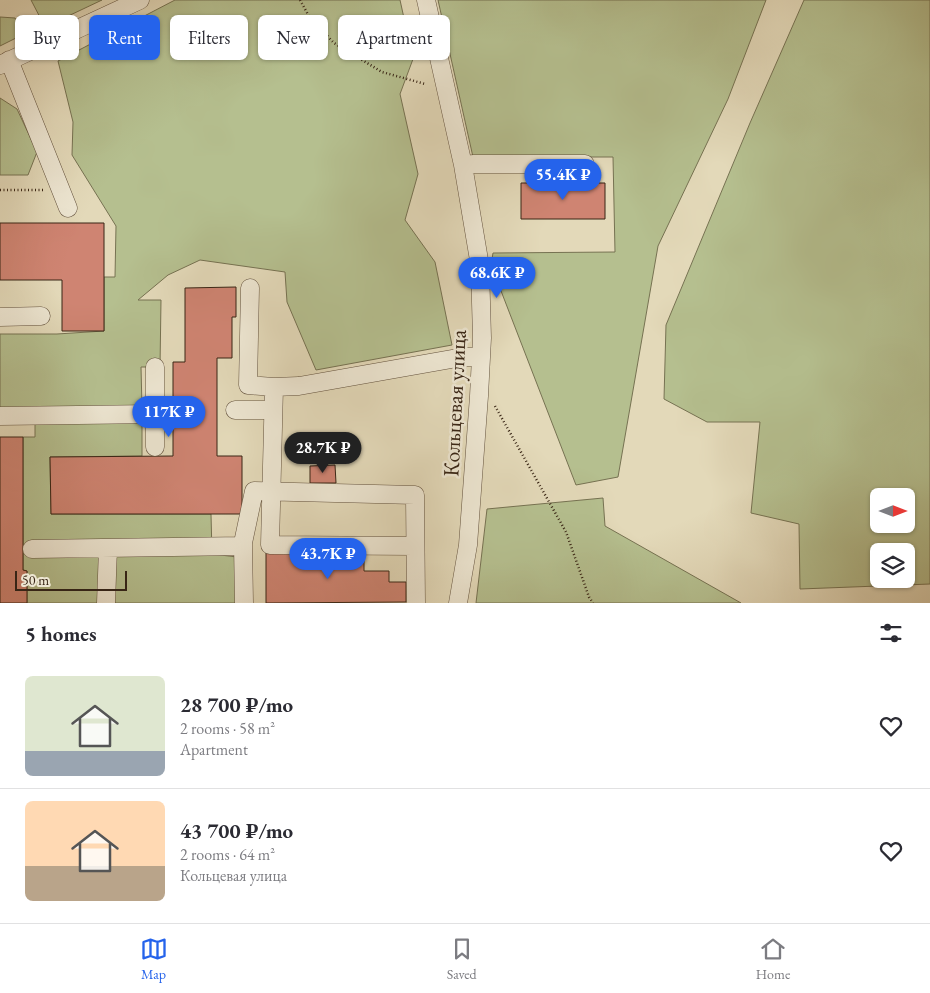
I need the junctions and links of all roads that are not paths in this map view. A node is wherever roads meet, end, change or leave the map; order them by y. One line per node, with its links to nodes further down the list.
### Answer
1 (140, 0): 3 (street)
2 (426, 0): 5 (street, Кольцевая улица)
3 (5, 63): 6 (street)
4 (585, 164): 5 (street)
5 (463, 165): 10 (street, Кольцевая улица)
6 (68, 208)
7 (250, 288): 12 (street)
8 (40, 316): 9 (street)
9 (0, 317)
10 (481, 357): 12 (street); 26 (street, Кольцевая улица)
11 (155, 367): 15 (street)
12 (274, 387): 14 (street)
13 (235, 410): 14 (street)
14 (273, 410): 18 (street)
15 (155, 414): 16 (street); 17 (street)
16 (0, 416)
17 (155, 447)
18 (271, 492): 19 (street); 20 (street); 20 (street)
19 (243, 546): 21 (street); 24 (street)
20 (415, 546): 25 (street)
21 (108, 548): 22 (street); 23 (street)
22 (32, 549)
23 (106, 603)
24 (244, 603)
25 (416, 603)
26 (458, 603)

